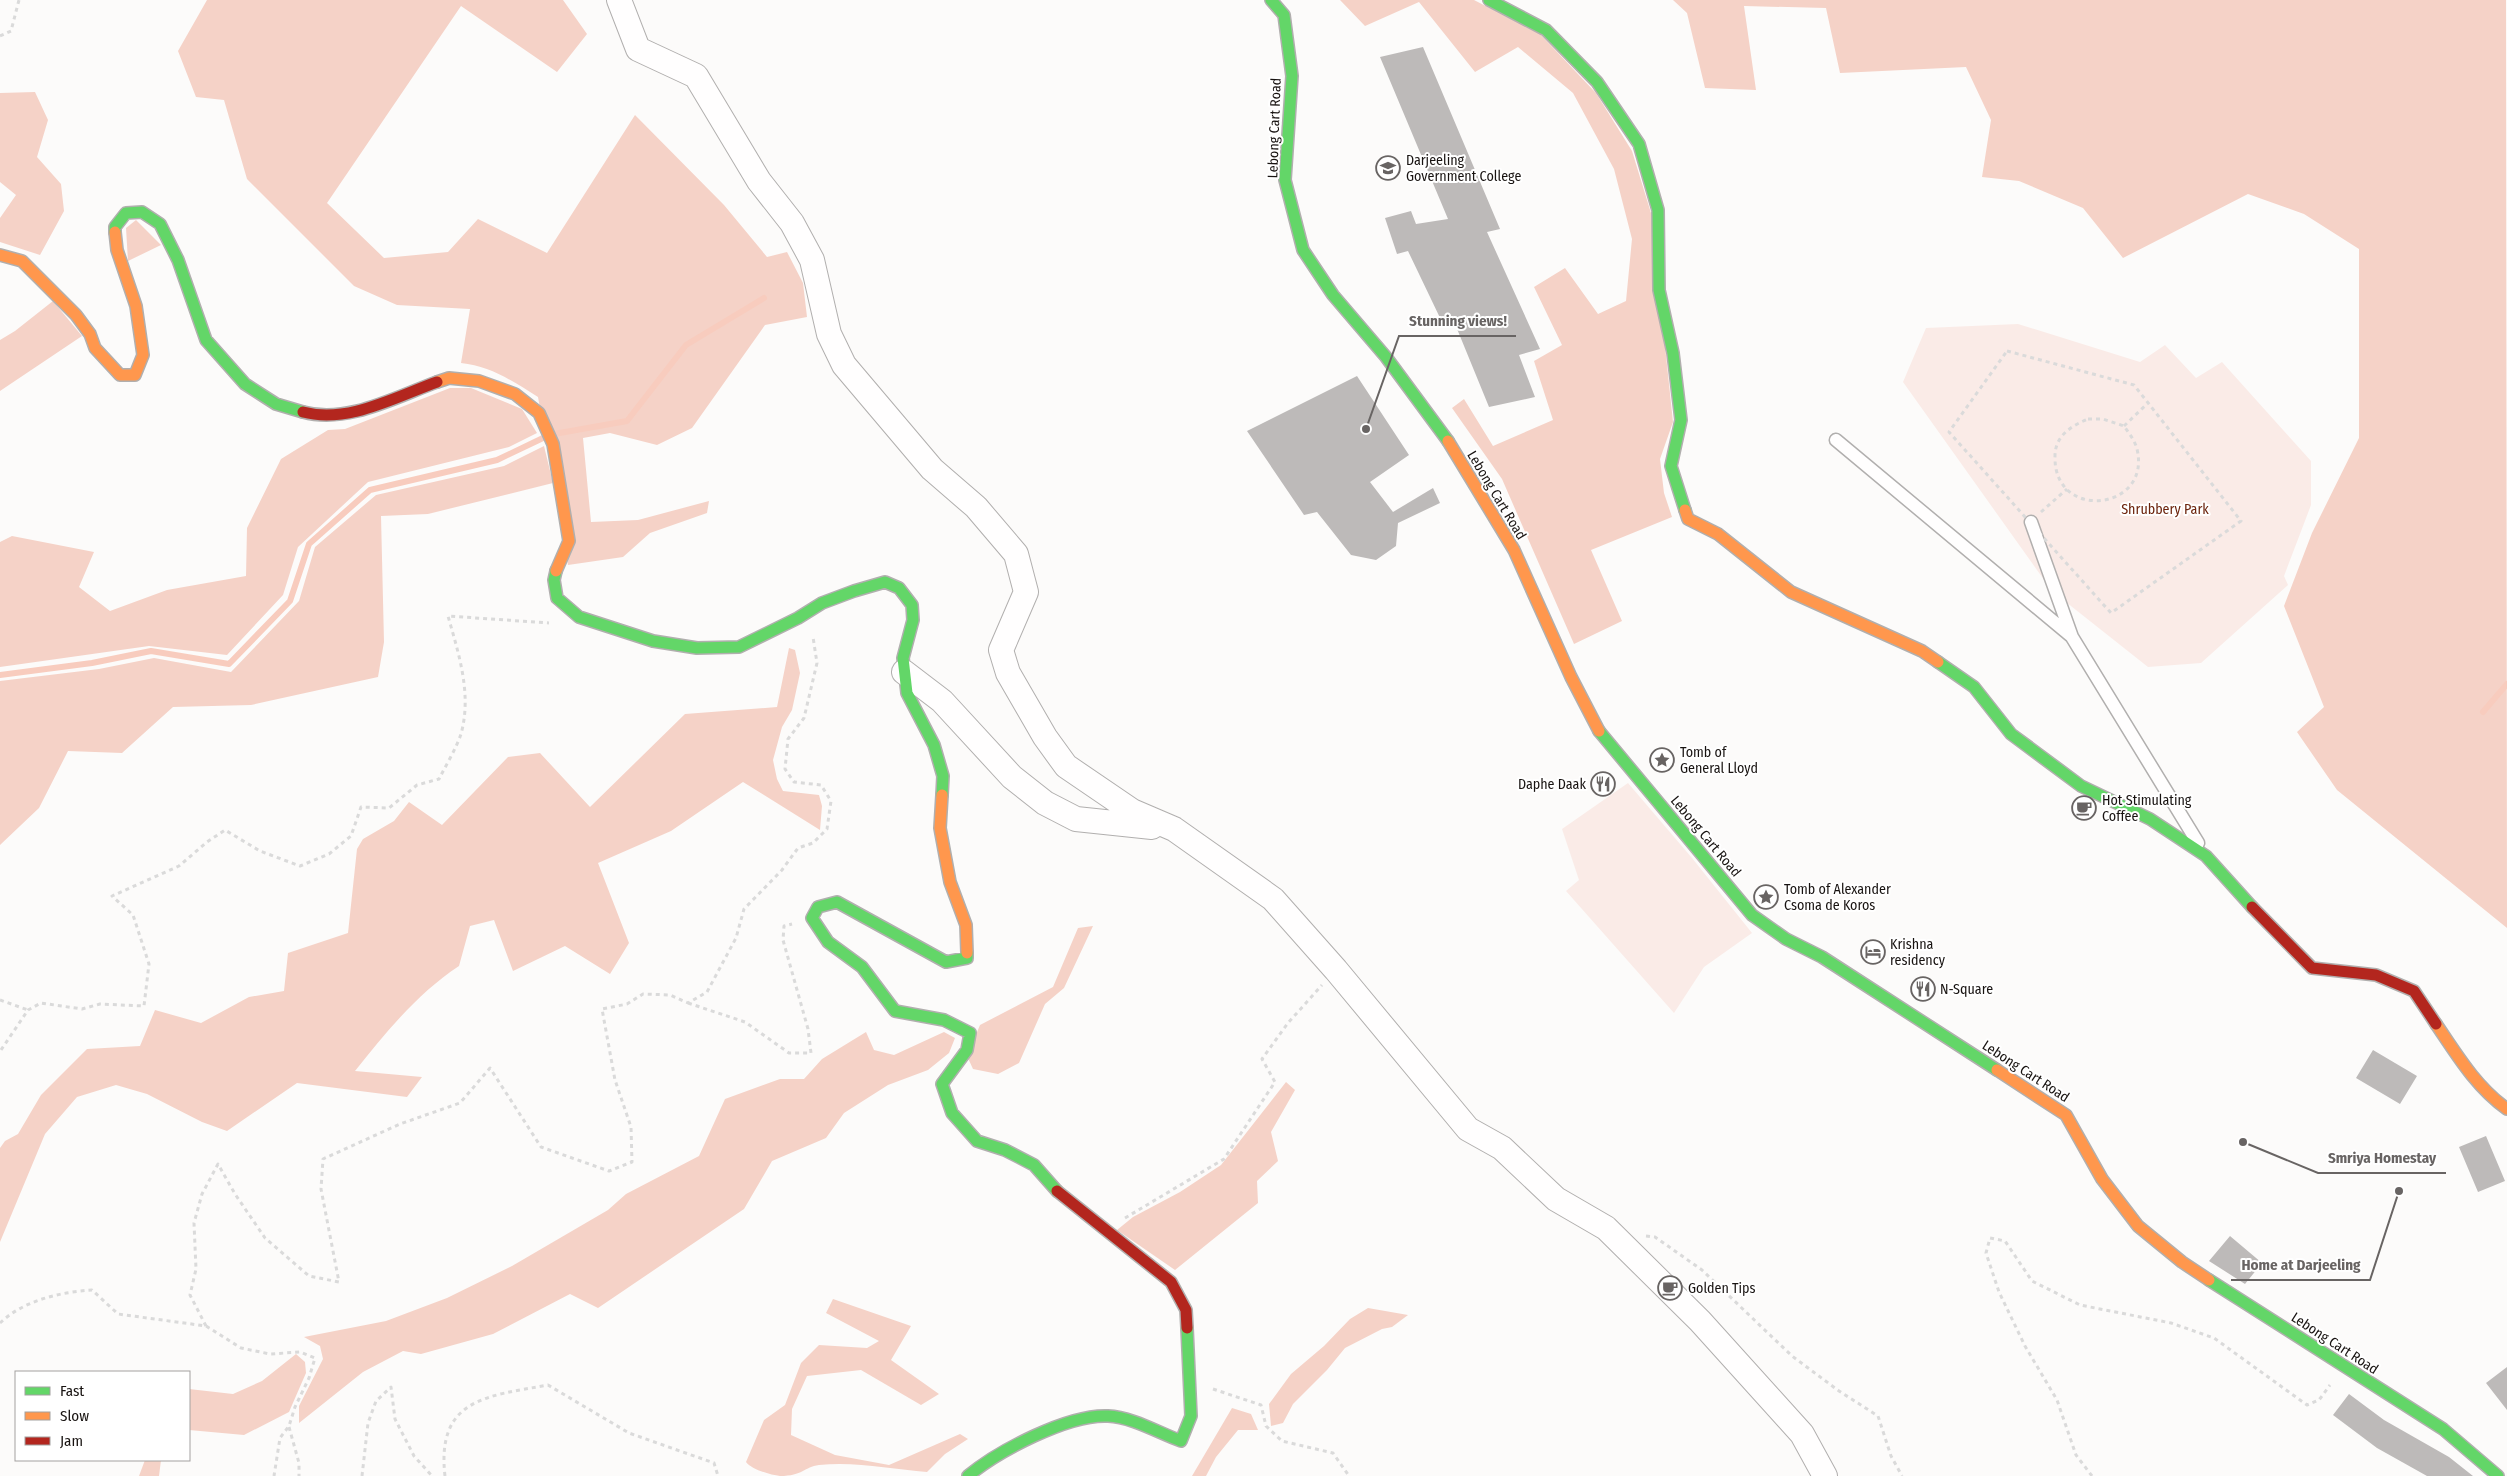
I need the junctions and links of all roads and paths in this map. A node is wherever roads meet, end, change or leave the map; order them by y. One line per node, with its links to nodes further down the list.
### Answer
1 (19, 0): 5 (path)
2 (619, 0): 16 (street)
3 (1271, 0): 29 (main road, Lebong Cart Road)
4 (1490, 0): 17 (main road)
5 (0, 36)
6 (0, 254): 12 (main road)
7 (2148, 402): 8 (path); 11 (path); 11 (path)
8 (2124, 426): 10 (path); 10 (path)
9 (1836, 440): 14 (lane)
10 (2067, 489): 11 (path)
11 (2031, 522): 14 (lane)
12 (798, 618): 15 (main road); 21 (path)
13 (555, 625): 22 (path)
14 (2072, 637): 17 (lane)
15 (904, 672): 16 (street); 18 (main road)
16 (1174, 829): 19 (street)
17 (2206, 856): 24 (main road)
18 (812, 918): 21 (path); 25 (main road)
19 (1336, 970): 25 (path); 40 (street)
20 (0, 1000): 22 (path)
21 (688, 1003): 28 (path)
22 (28, 1010): 23 (path)
23 (1, 1050)
24 (2507, 1109)
25 (1106, 1232): 30 (main road)
26 (1645, 1236): 41 (path)
27 (0, 1322): 28 (path)
28 (206, 1326): 31 (path)
29 (2343, 1367): 42 (path); 43 (main road, Lebong Cart Road)
30 (1190, 1372): 38 (main road); 39 (path)
31 (289, 1426): 32 (path); 33 (path)
32 (274, 1476)
33 (299, 1476)
34 (362, 1476): 35 (path)
35 (432, 1476)
36 (445, 1476): 37 (path)
37 (718, 1476)
38 (968, 1476)
39 (1349, 1476)
40 (1825, 1476)
41 (1902, 1476)
42 (2092, 1476)
43 (2498, 1476)

